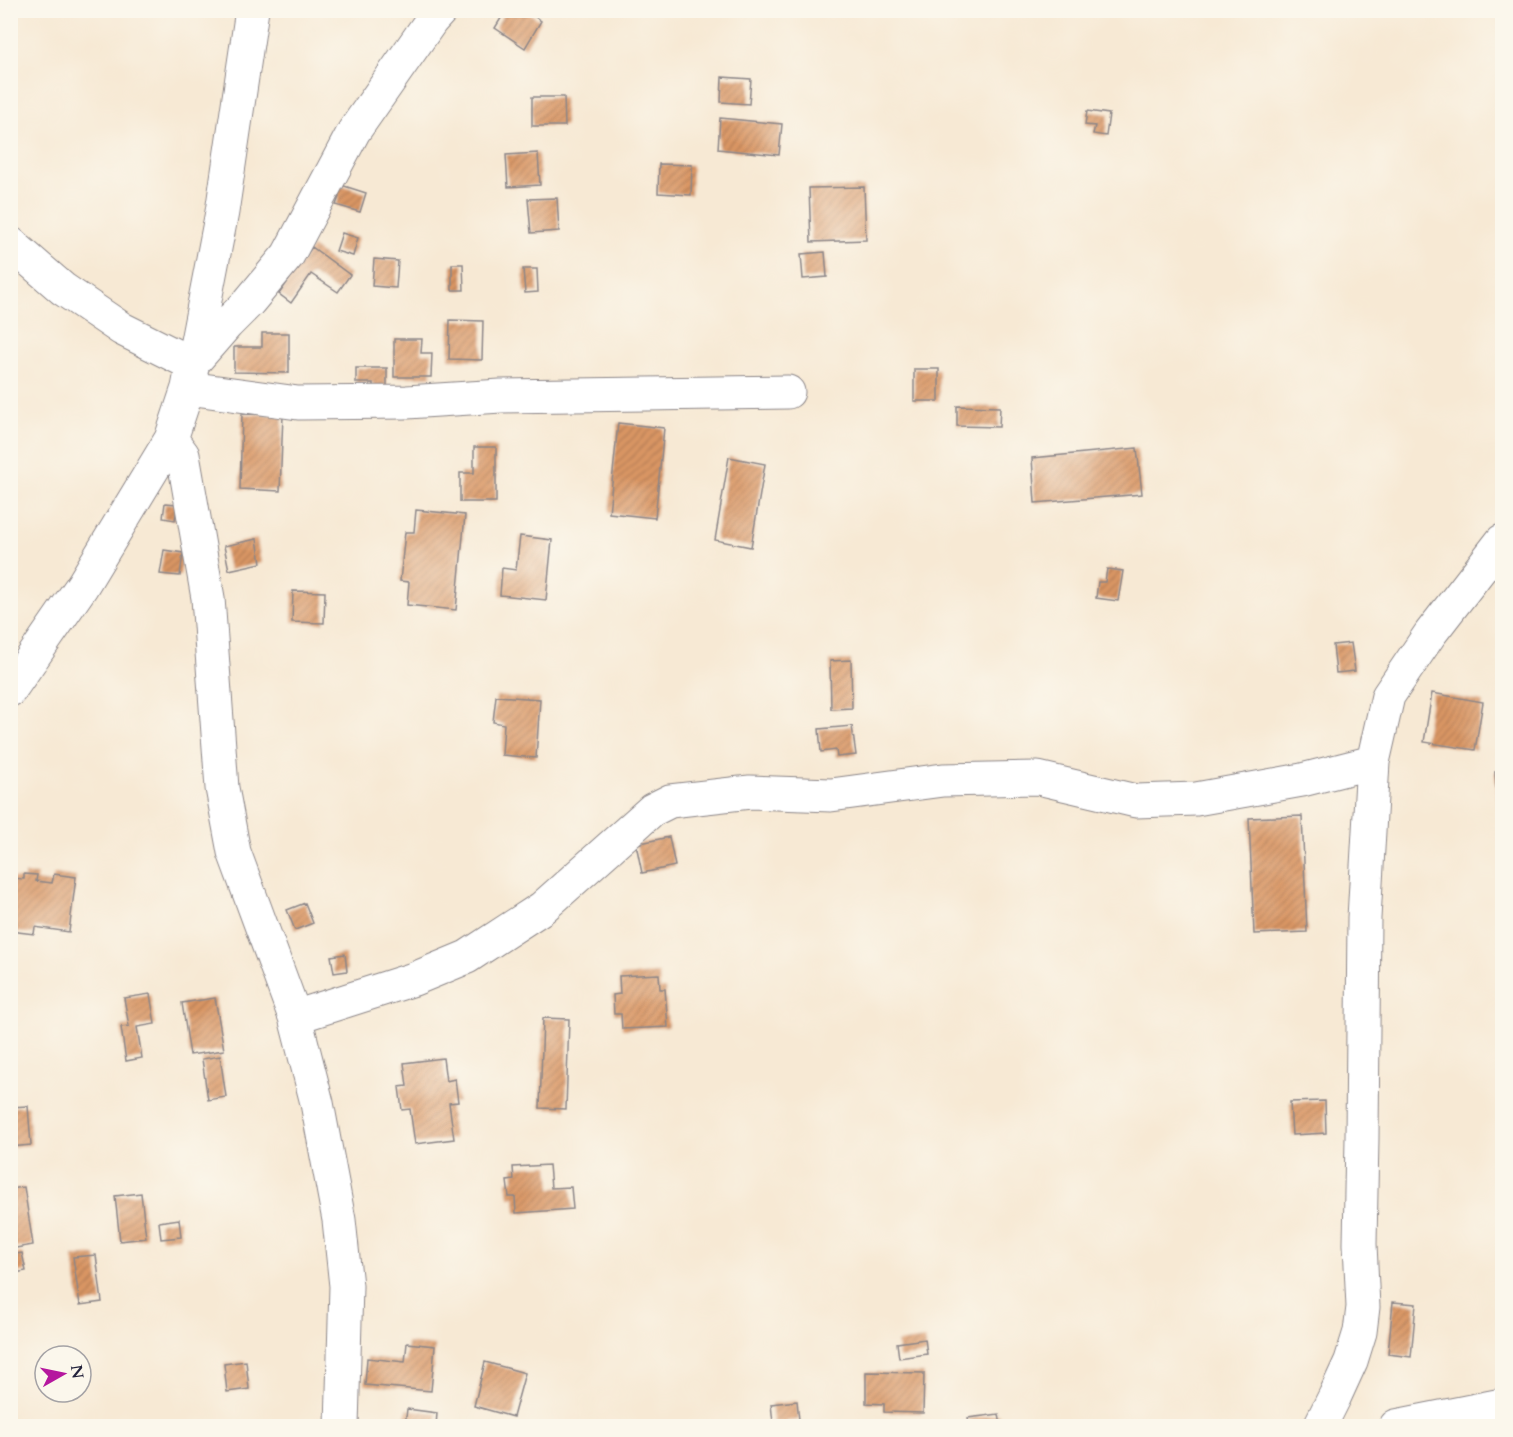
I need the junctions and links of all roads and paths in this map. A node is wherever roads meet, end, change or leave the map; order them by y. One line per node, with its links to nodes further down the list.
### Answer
1 (252, 10): 4 (street)
2 (441, 10): 4 (street)
3 (10, 243): 4 (street)
4 (190, 376): 5 (street); 6 (street)
5 (788, 392)
6 (171, 439): 8 (street); 10 (street)
7 (1503, 541): 9 (street)
8 (10, 690)
9 (1372, 762): 10 (street); 13 (street)
10 (295, 1017): 12 (street)
11 (1503, 1405): 14 (street)
12 (342, 1426)
13 (1320, 1426)
14 (1395, 1426)

